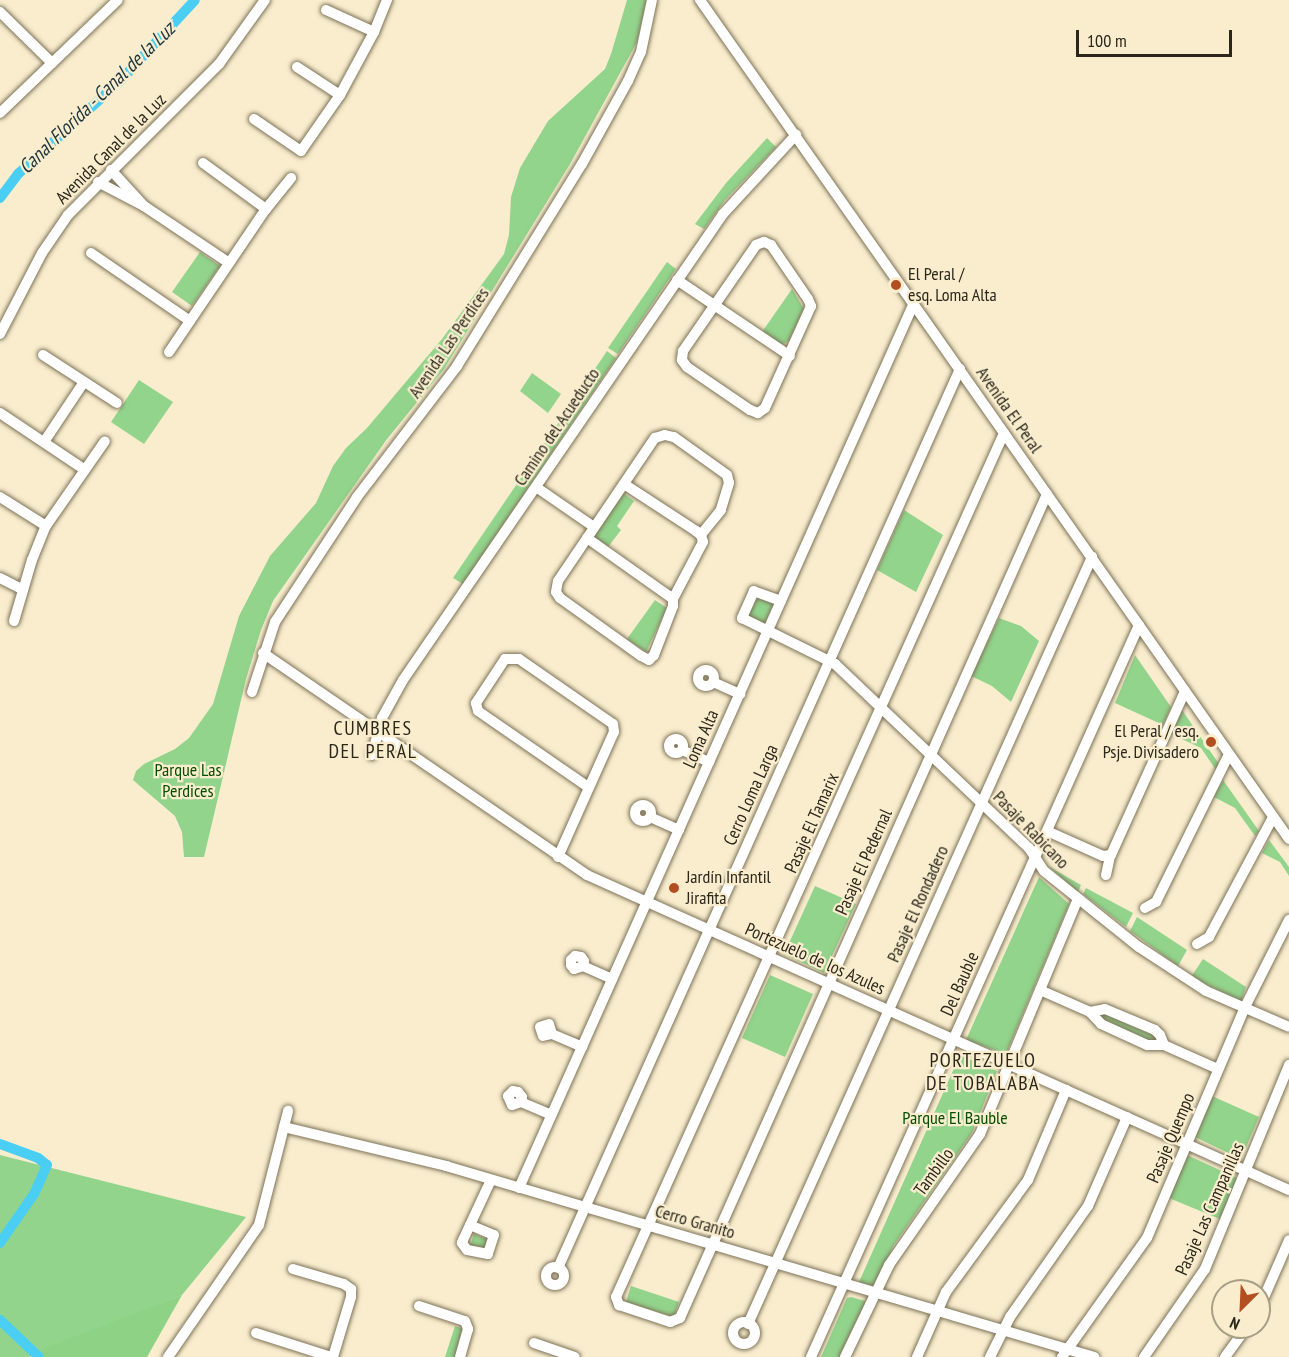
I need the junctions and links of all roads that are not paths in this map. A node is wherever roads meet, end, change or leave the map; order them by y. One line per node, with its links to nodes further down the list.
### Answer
1 (118, 0): 9 (street)
2 (265, 0): 16 (street, Avenida Canal de la Luz)
3 (387, 0): 8 (street)
4 (652, 0): 55 (street, Avenida Las Perdices)
5 (700, 0): 14 (street, Avenida El Peral)
6 (326, 10): 8 (street)
7 (0, 12): 9 (street)
8 (374, 32): 11 (street)
9 (52, 63): 12 (street)
10 (297, 67): 11 (street)
11 (340, 95): 13 (street)
12 (0, 113)
13 (254, 119)
14 (796, 135): 23 (street, Camino del Acueducto); 24 (street, Avenida El Peral)
15 (203, 163): 20 (street)
16 (111, 170): 18 (street, Avenida Canal de la Luz); 19 (street)
17 (291, 178): 20 (street)
18 (98, 182): 19 (street); 27 (street, Avenida Canal de la Luz)
19 (144, 206): 22 (street)
20 (266, 209): 22 (street)
21 (91, 253): 26 (street)
22 (229, 262): 26 (street)
23 (677, 280): 25 (street); 40 (street, Camino del Acueducto)
24 (914, 303): 31 (street, Avenida El Peral); 51 (street, Loma Alta)
25 (715, 305): 30 (street); 30 (street); 30 (street)
26 (190, 321): 28 (street)
27 (0, 334)
28 (169, 352)
29 (42, 355): 32 (street)
30 (790, 356)
31 (960, 369): 35 (street, Avenida El Peral); 56 (street, Cerro Loma Larga)
32 (84, 382): 33 (street); 37 (street)
33 (117, 403)
34 (0, 413): 37 (street)
35 (1004, 433): 41 (street, Avenida El Peral); 61 (street, Pasaje El Tamarix)
36 (105, 441): 38 (street)
37 (44, 442): 38 (street)
38 (85, 470): 43 (street)
39 (624, 484): 44 (street); 45 (street); 45 (street)
40 (536, 488): 44 (street); 62 (street, Camino del Acueducto)
41 (1047, 494): 47 (street, Avenida El Peral); 64 (street, Pasaje El Pedernal)
42 (0, 497): 43 (street)
43 (46, 526): 49 (street)
44 (594, 528): 46 (street)
45 (701, 535): 50 (street)
46 (587, 538): 50 (street); 50 (street)
47 (1092, 557): 53 (street, Avenida El Peral); 69 (street, Pasaje El Rondadero)
48 (0, 578): 49 (street)
49 (22, 589): 52 (street)
50 (673, 599)
51 (781, 602): 54 (street, Loma Alta); 54 (street, Pasaje Rabicano)
52 (14, 621)
53 (1139, 625): 58 (street, Avenida El Peral); 73 (street, Del Bauble)
54 (768, 631): 56 (street, Pasaje Rabicano); 60 (street, Loma Alta)
55 (263, 653): 59 (street, Avenida Las Perdices); 62 (street, Portezuelo de los Azules)
56 (830, 660): 61 (street, Pasaje Rabicano); 83 (street, Cerro Loma Larga)
57 (713, 682): 60 (street)
58 (1185, 691): 65 (street, Avenida El Peral); 76 (street)
59 (252, 692)
60 (740, 694): 67 (street, Loma Alta)
61 (881, 708): 64 (street, Pasaje Rabicano); 85 (street, Pasaje El Tamarix)
62 (377, 732): 66 (street, Camino del Acueducto); 75 (street, Portezuelo de los Azules)
63 (669, 743): 67 (street)
64 (930, 754): 69 (street, Pasaje Rabicano); 88 (street, Pasaje El Pedernal)
65 (1229, 754): 71 (street, Avenida El Peral); 81 (street)
66 (372, 755)
67 (709, 762): 72 (street, Loma Alta)
68 (588, 787): 68 (street); 75 (street)
69 (981, 803): 77 (street, Pasaje Rabicano); 91 (street, Pasaje El Rondadero)
70 (650, 817): 72 (street)
71 (1273, 817): 74 (street, Avenida El Peral); 84 (street)
72 (679, 830): 80 (street, Loma Alta)
73 (1047, 831): 76 (street); 77 (street, Del Bauble)
74 (1289, 839)
75 (558, 856): 80 (street, Portezuelo de los Azules)
76 (1110, 856): 78 (street)
77 (1035, 857): 79 (street, Pasaje Rabicano); 95 (street, Del Bauble)
78 (1106, 875)
79 (1078, 899): 89 (street, Tambillo); 90 (street, Pasaje Rabicano)
80 (646, 902): 83 (street, Portezuelo de los Azules); 87 (street, Loma Alta)
81 (1145, 908)
82 (1289, 920): 90 (street, Pasaje Quempo)
83 (709, 930): 85 (street, Portezuelo de los Azules); 112 (street, Cerro Loma Larga)
84 (1197, 944)
85 (770, 957): 88 (street, Portezuelo de los Azules); 114 (street, Pasaje El Tamarix)
86 (584, 966): 87 (street)
87 (612, 979): 97 (street, Loma Alta)
88 (828, 983): 91 (street, Portezuelo de los Azules); 116 (street, Pasaje El Pedernal)
89 (1040, 990): 92 (street); 98 (street, Tambillo)
90 (1244, 1009): 93 (street, Pasaje Rabicano); 100 (street, Pasaje Quempo)
91 (888, 1010): 95 (street, Portezuelo de los Azules); 117 (street, Pasaje El Rondadero)
92 (1090, 1012): 96 (street); 96 (street)
93 (1289, 1027)
94 (552, 1034): 97 (street)
95 (953, 1039): 98 (street, Portezuelo de los Azules); 121 (street, Del Bauble)
96 (1164, 1045): 100 (street)
97 (582, 1047): 104 (street, Loma Alta)
98 (1008, 1064): 101 (street, Portezuelo de los Azules); 122 (street, Tambillo)
99 (1289, 1065): 108 (street, Pasaje Las Campanillas)
100 (1218, 1069): 107 (street, Pasaje Quempo)
101 (1066, 1090): 105 (street, Portezuelo de los Azules); 124 (street)
102 (521, 1102): 104 (street)
103 (288, 1111): 106 (street)
104 (551, 1115): 110 (street, Loma Alta)
105 (1127, 1117): 107 (street, Portezuelo de los Azules); 127 (street)
106 (284, 1127): 109 (street, Cerro Granito); 132 (street)
107 (1187, 1144): 108 (street, Portezuelo de los Azules); 131 (street, Pasaje Quempo)
108 (1246, 1171): 111 (street, Portezuelo de los Azules); 141 (street, Pasaje Las Campanillas)
109 (491, 1179): 110 (street, Cerro Granito); 113 (street)
110 (519, 1188): 112 (street, Cerro Granito)
111 (1289, 1190)
112 (584, 1207): 114 (street, Cerro Granito); 118 (street, Cerro Loma Larga)
113 (470, 1225)
114 (649, 1226): 116 (street, Cerro Granito); 125 (street, Pasaje El Tamarix)
115 (1289, 1240): 120 (street)
116 (712, 1244): 117 (street, Cerro Granito); 125 (street, Pasaje El Pedernal)
117 (775, 1263): 121 (street, Cerro Granito); 126 (street, Pasaje El Rondadero)
118 (558, 1268)
119 (293, 1269): 133 (street)
120 (1271, 1281)
121 (844, 1283): 122 (street, Cerro Granito); 136 (street, Del Bauble)
122 (876, 1292): 124 (street, Cerro Granito); 137 (street, Tambillo)
123 (420, 1306): 134 (street)
124 (937, 1311): 127 (street, Cerro Granito); 138 (street)
125 (648, 1315)
126 (748, 1324)
127 (1002, 1330): 131 (street, Cerro Granito); 139 (street)
128 (256, 1333): 133 (street)
129 (1238, 1339): 142 (street)
130 (534, 1343): 135 (street)
131 (1065, 1353): 140 (street, Cerro Granito)
132 (168, 1357)
133 (332, 1357)
134 (460, 1357)
135 (575, 1357)
136 (811, 1357)
137 (845, 1357)
138 (917, 1357)
139 (990, 1357)
140 (1094, 1357)
141 (1144, 1357)
142 (1225, 1357)

